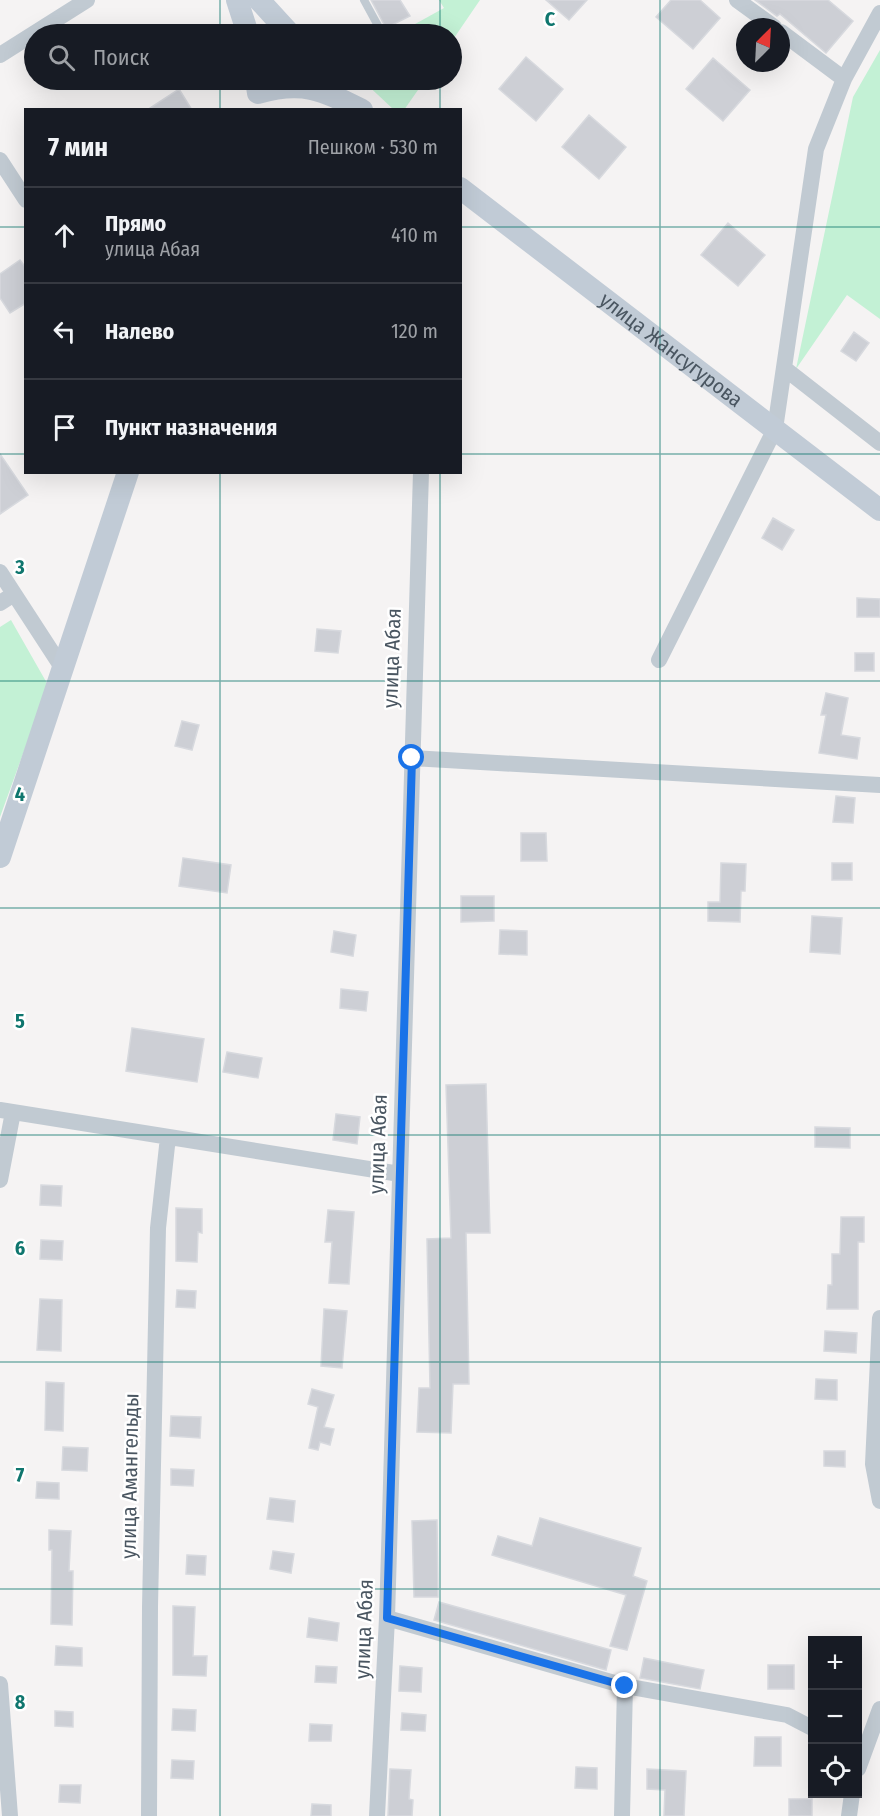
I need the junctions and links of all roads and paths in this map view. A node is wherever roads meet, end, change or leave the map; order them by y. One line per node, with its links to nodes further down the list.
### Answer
1 (87, 0): 8 (street)
2 (237, 0): 9 (main road)
3 (259, 0): 10 (main road)
4 (364, 0): 11 (lane)
5 (738, 0): 7 (street)
6 (880, 13): 15 (street)
7 (762, 18)
8 (49, 24)
9 (245, 24)
10 (277, 24)
11 (377, 24)
12 (790, 39): 15 (street)
13 (24, 40): 14 (street)
14 (0, 55)
15 (844, 79): 23 (street)
16 (318, 90): 18 (main road)
17 (346, 90): 19 (main road)
18 (358, 108)
19 (365, 108)
20 (0, 160): 22 (street)
21 (462, 190): 24 (main road, улица Жансугурова)
22 (24, 197)
23 (784, 368): 24 (street); 25 (street)
24 (775, 429): 28 (main road, улица Жансугурова); 31 (street)
25 (880, 443)
26 (127, 474): 32 (main road)
27 (421, 474): 33 (street, улица Абая)
28 (880, 510)
29 (0, 572): 30 (street)
30 (7, 598): 32 (street)
31 (659, 660)
32 (63, 669): 35 (main road)
33 (412, 758): 34 (street); 38 (street, улица Абая)
34 (880, 785)
35 (0, 858)
36 (7, 1111): 37 (street); 39 (street)
37 (168, 1137): 38 (street); 50 (street, улица Амангельды)
38 (400, 1174): 42 (street, улица Абая)
39 (0, 1180)
40 (880, 1318): 41 (street)
41 (880, 1501)
42 (387, 1618): 44 (street); 51 (street, улица Абая)
43 (0, 1684): 49 (street)
44 (625, 1686): 46 (street); 52 (street)
45 (880, 1709): 47 (street)
46 (808, 1725)
47 (862, 1758)
48 (851, 1798): 53 (street)
49 (10, 1816)
50 (149, 1816)
51 (377, 1816)
52 (622, 1816)
53 (849, 1816)

